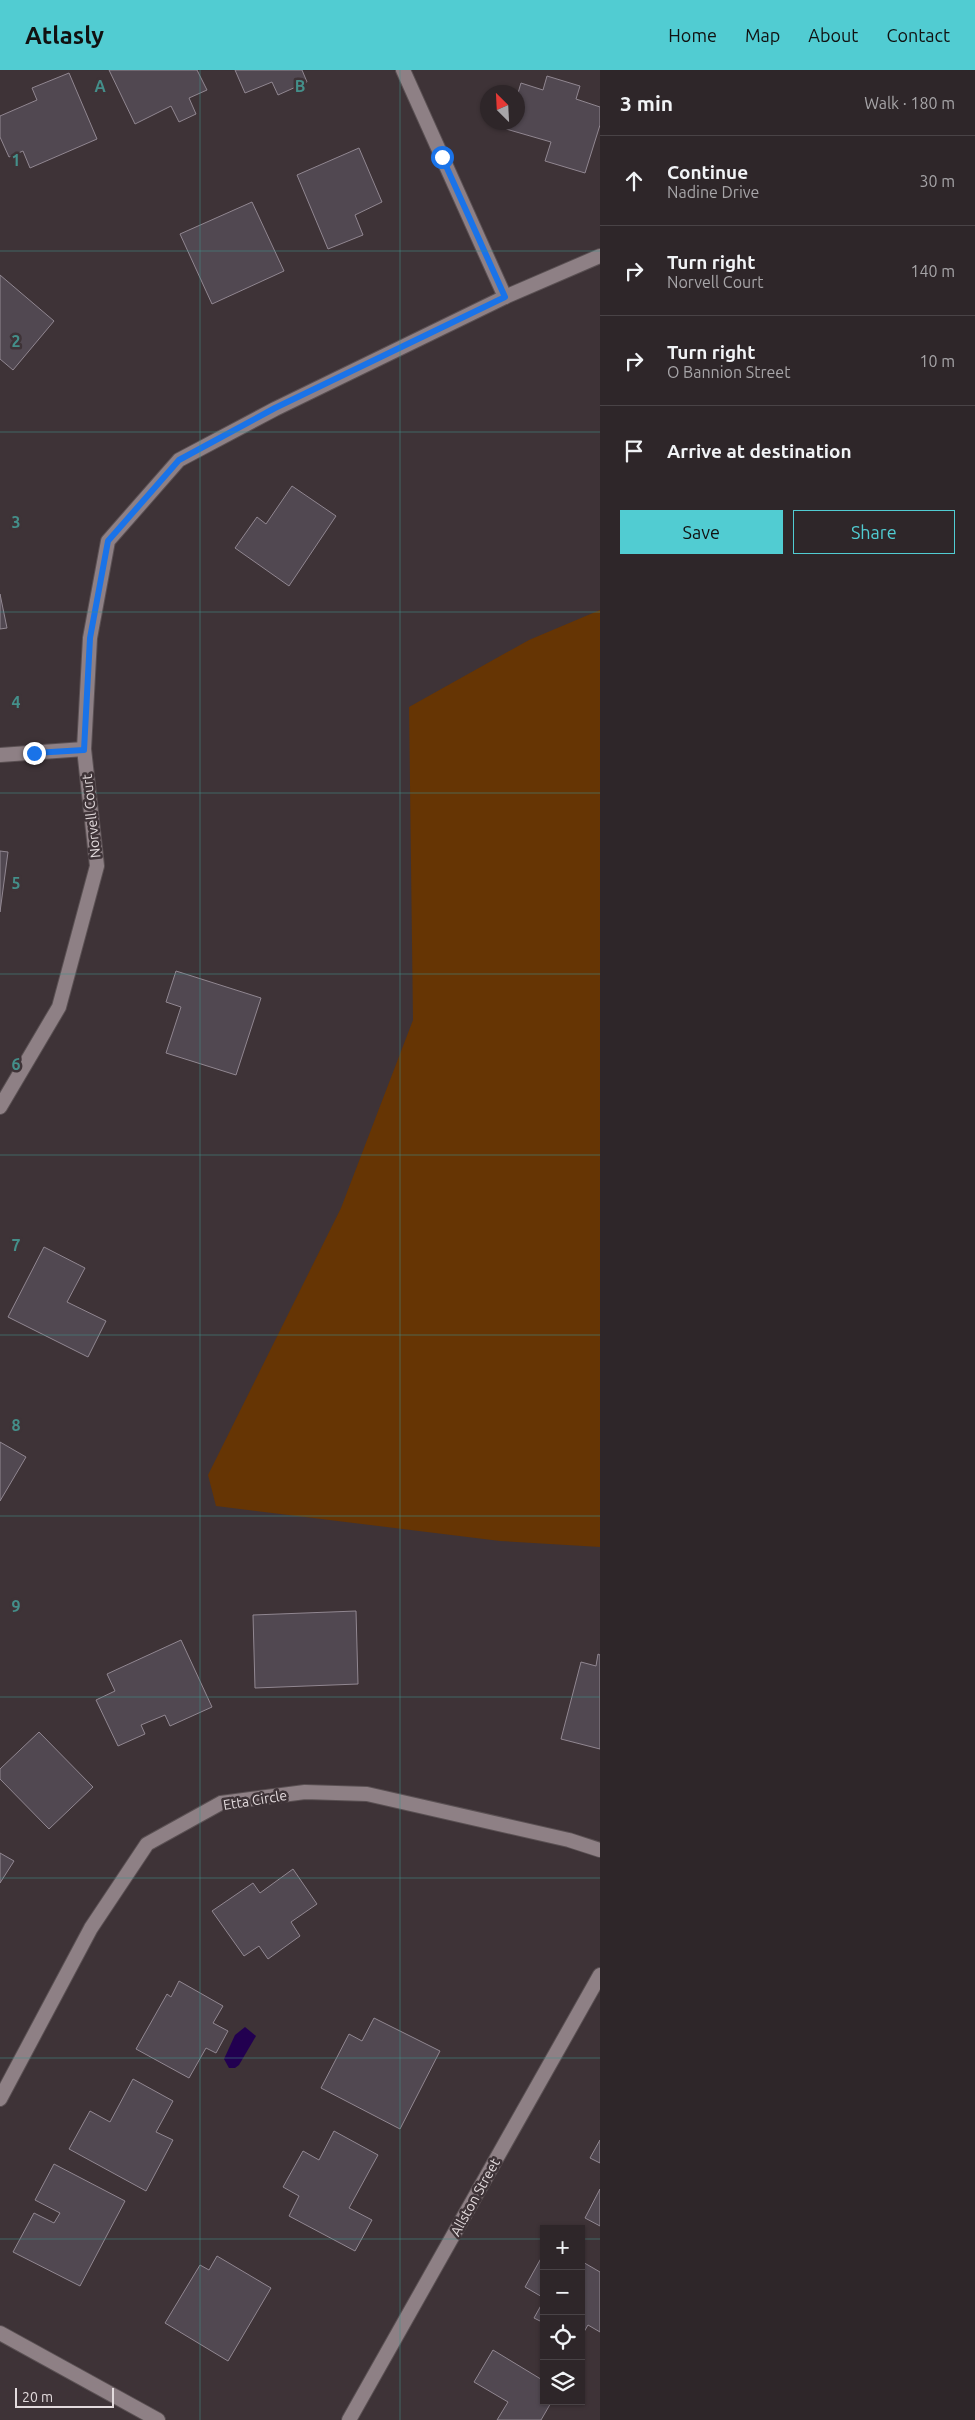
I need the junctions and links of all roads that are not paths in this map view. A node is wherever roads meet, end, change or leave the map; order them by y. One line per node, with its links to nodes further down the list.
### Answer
1 (403, 70): 3 (street)
2 (600, 256): 3 (street, Norvell Court)
3 (505, 297): 4 (street, Norvell Court)
4 (84, 750): 5 (street); 6 (street, Norvell Court)
5 (0, 755)
6 (0, 1108)
7 (600, 1850): 9 (street, Etta Circle)
8 (600, 1975): 12 (street, Allston Street)
9 (0, 2099)
10 (0, 2333): 11 (street)
11 (158, 2420)
12 (349, 2420)

